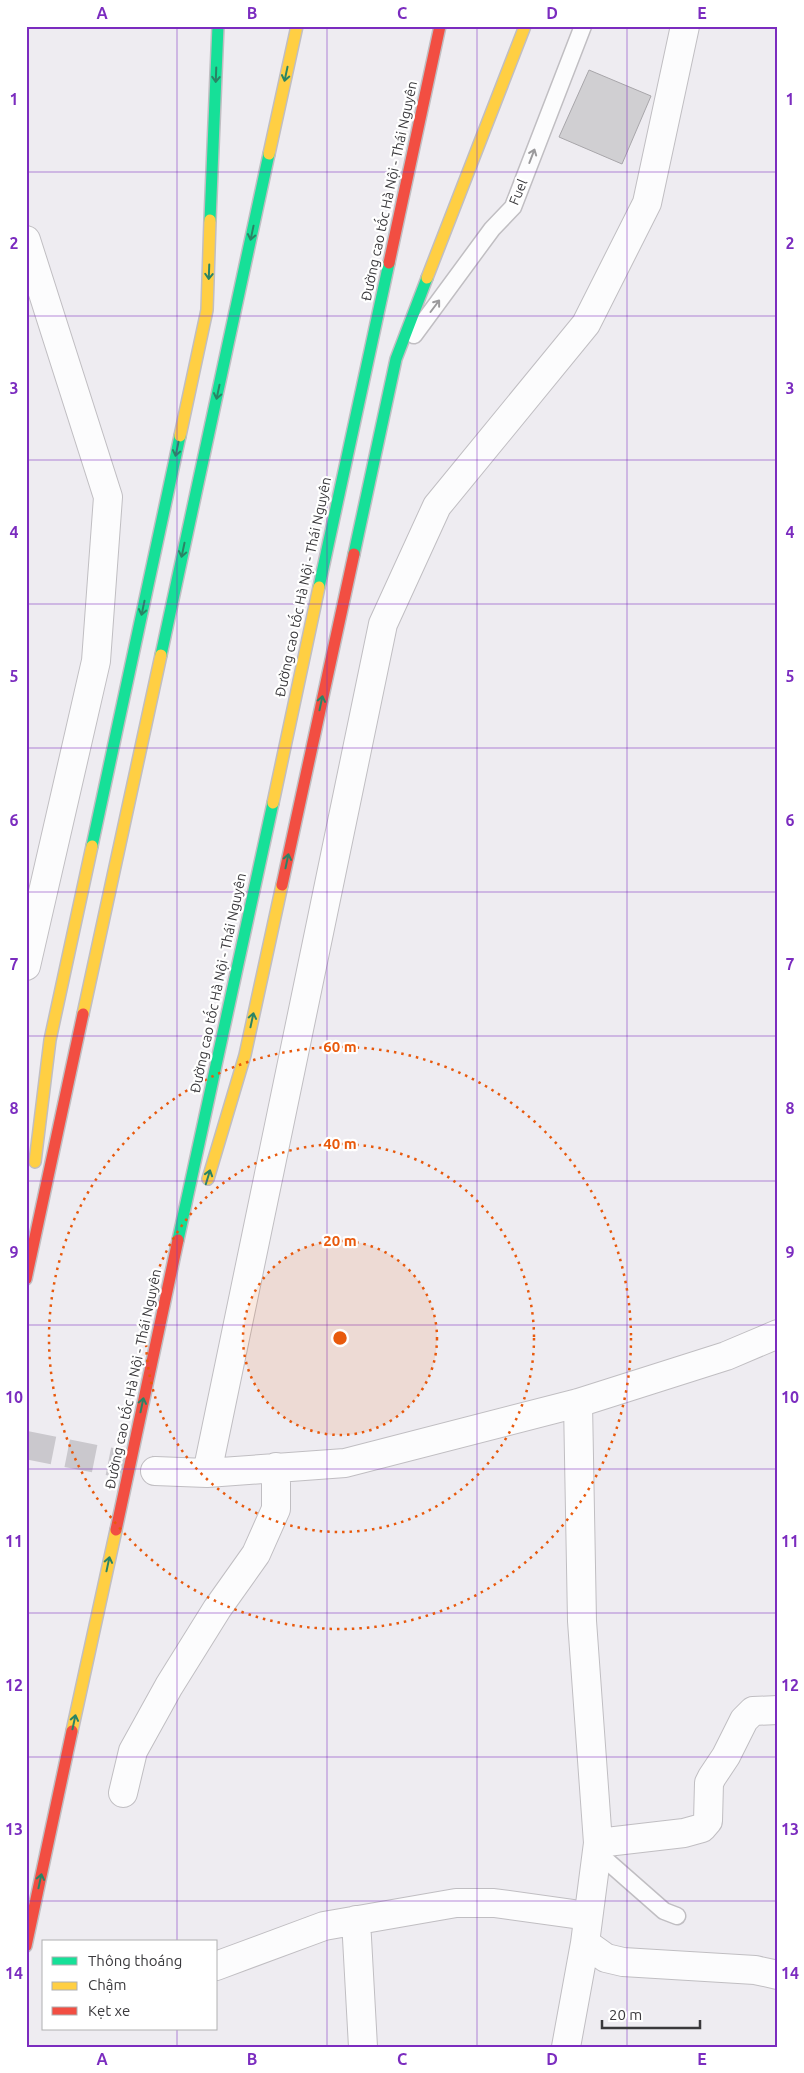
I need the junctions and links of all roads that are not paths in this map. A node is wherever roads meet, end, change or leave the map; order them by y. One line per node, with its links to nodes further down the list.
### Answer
1 (218, 26): 10 (highway, one-way to 10)
2 (296, 26): 15 (highway, one-way to 15)
3 (440, 26): 17 (highway, Đường cao tốc Hà Nội - Thái Nguyên)
4 (526, 26): 8 (highway)
5 (583, 26): 8 (lane, Fuel, one-way to 5)
6 (685, 26): 21 (street)
7 (26, 240): 9 (street)
8 (396, 359): 11 (highway, one-way to 8)
9 (26, 966)
10 (34, 1176)
11 (205, 1186)
12 (30, 1206): 14 (highway)
13 (191, 1233): 17 (highway)
14 (26, 1235)
15 (26, 1279)
16 (778, 1334): 18 (street)
17 (149, 1374): 29 (highway, Đường cao tốc Hà Nội - Thái Nguyên, one-way to 17)
18 (578, 1403): 19 (street); 24 (street)
19 (276, 1467): 21 (street); 23 (street)
20 (155, 1471): 21 (street)
21 (207, 1473)
22 (778, 1710): 24 (street)
23 (123, 1793)
24 (598, 1848): 25 (street); 26 (lane)
25 (588, 1916): 27 (street); 28 (street)
26 (677, 1916)
27 (356, 1920): 30 (street); 32 (street)
28 (585, 1943): 31 (street); 33 (street)
29 (26, 1946)
30 (218, 1965)
31 (778, 1975)
32 (363, 2047)
33 (566, 2047)

